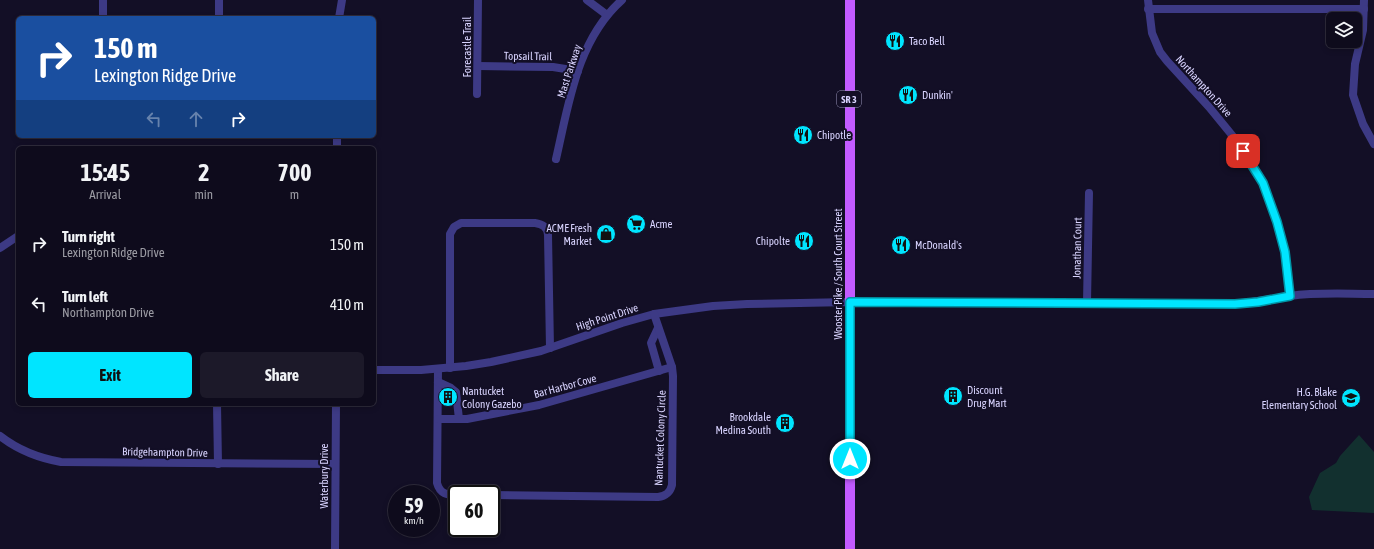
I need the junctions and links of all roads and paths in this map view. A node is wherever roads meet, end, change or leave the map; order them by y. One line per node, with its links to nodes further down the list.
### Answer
1 (103, 0): 13 (street)
2 (219, 0): 14 (street)
3 (342, 0): 15 (street)
4 (478, 0): 16 (street, Forecastle Trail)
5 (587, 0): 12 (street)
6 (622, 0): 12 (street, Mast Parkway)
7 (850, 0): 26 (main road, Wooster Pike / South Court Street / SR 3)
8 (1148, 0): 10 (street, Northampton Drive)
9 (1364, 0): 11 (street)
10 (1148, 9): 11 (street); 25 (street, Northampton Drive)
11 (1364, 9): 19 (street)
12 (607, 15): 17 (street, Mast Parkway)
13 (103, 16)
14 (219, 16)
15 (339, 16)
16 (478, 66): 17 (street, Topsail Trail); 18 (street, Forecastle Trail)
17 (578, 71): 20 (street, Mast Parkway)
18 (478, 94)
19 (1374, 144)
20 (556, 159)
21 (1089, 193): 27 (street, Jonathan Court)
22 (16, 237): 23 (street)
23 (0, 248)
24 (1374, 294): 25 (street, High Point Drive)
25 (1290, 296): 27 (street, High Point Drive)
26 (850, 302): 27 (street, High Point Drive); 28 (street, High Point Drive); 47 (main road, Wooster Pike / South Court Street / SR 3)
27 (1087, 303)
28 (654, 314): 29 (street, Nantucket Colony Circle); 30 (street, High Point Drive)
29 (658, 328): 31 (street, Nantucket Colony Circle); 35 (street)
30 (550, 348): 32 (street, High Point Drive); 32 (street)
31 (672, 367): 35 (street, Bar Harbor Cove); 45 (street, Nantucket Colony Circle)
32 (450, 368): 33 (street, High Point Drive)
33 (438, 369): 34 (street, High Point Drive); 36 (street)
34 (376, 370)
35 (658, 372): 40 (street, Bar Harbor Cove)
36 (438, 382): 39 (street); 40 (street)
37 (217, 406): 42 (street)
38 (336, 406): 43 (street, Waterbury Drive)
39 (438, 419): 40 (street, Bar Harbor Cove); 44 (street)
40 (459, 419)
41 (0, 436): 42 (street, Bridgehampton Drive)
42 (218, 464): 43 (street, Bridgehampton Drive)
43 (335, 464): 46 (street, Waterbury Drive)
44 (448, 495)
45 (500, 495)
46 (335, 549)
47 (850, 549)

